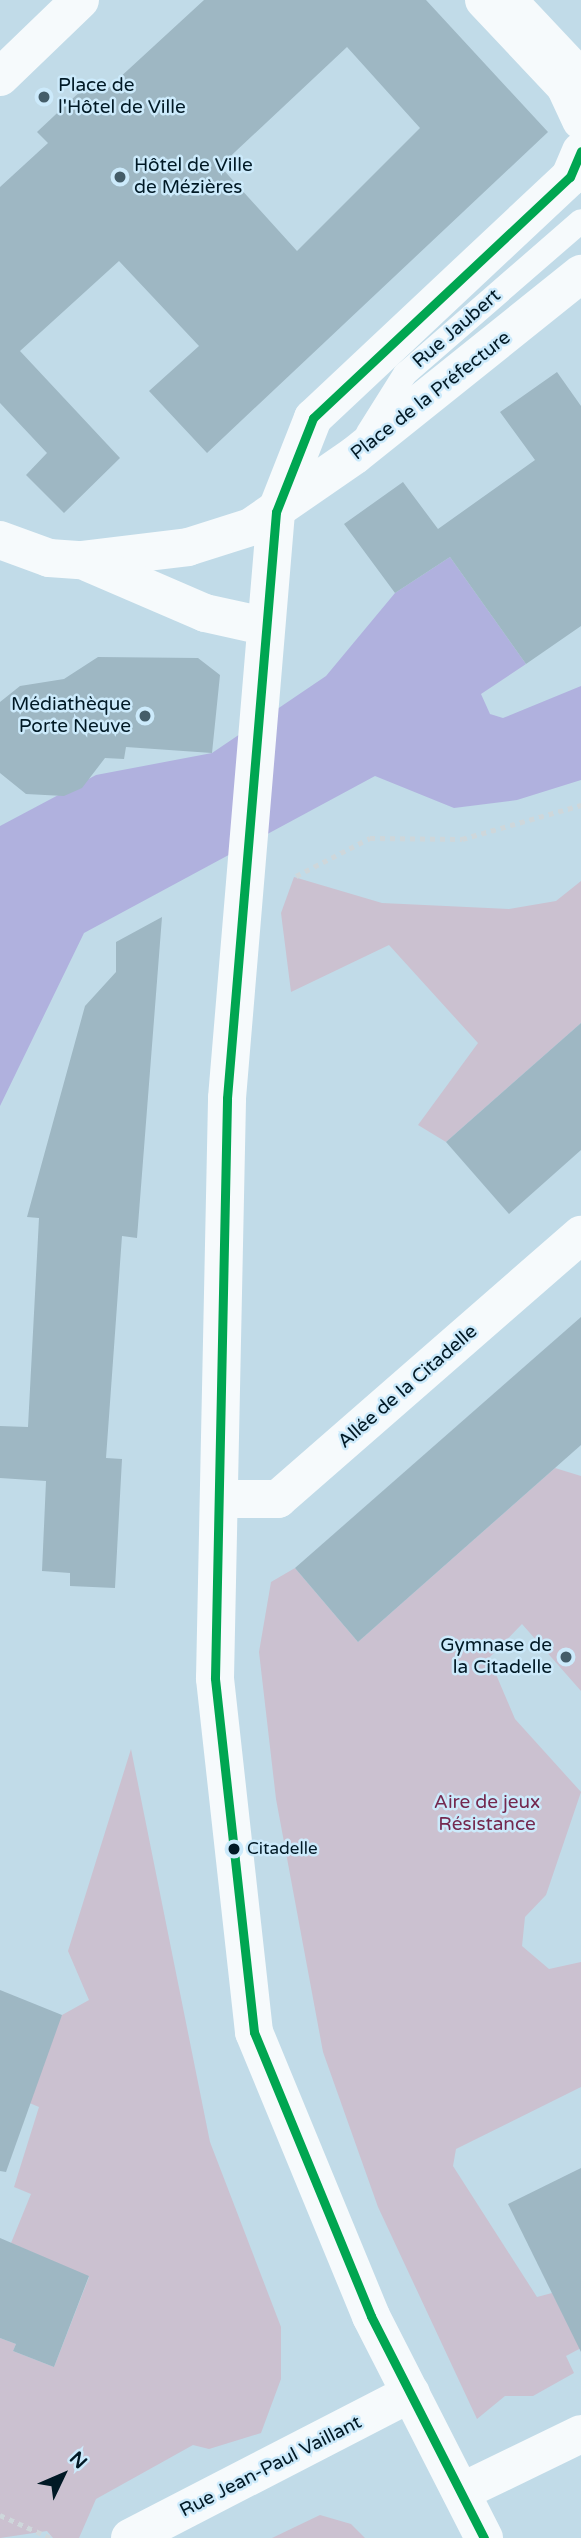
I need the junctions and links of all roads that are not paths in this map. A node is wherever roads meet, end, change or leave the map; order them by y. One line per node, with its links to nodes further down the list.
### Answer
1 (80, 0): 5 (main road)
2 (484, 0): 6 (main road)
3 (517, 0): 4 (lane)
4 (581, 68)
5 (0, 77)
6 (581, 120)
7 (581, 151): 11 (main road)
8 (581, 221): 10 (lane, Rue Jaubert)
9 (581, 274): 10 (main road, Place de la Préfecture)
10 (355, 455): 11 (main road, Place de la Préfecture)
11 (276, 512): 13 (main road, Place de la Préfecture); 14 (main road)
12 (0, 540): 13 (main road, Place de la Préfecture)
13 (81, 560): 14 (main road, Place de la Préfecture)
14 (264, 626): 16 (main road)
15 (581, 1235): 16 (main road, Allée de la Citadelle)
16 (219, 1499): 17 (main road)
17 (411, 2393): 19 (main road); 20 (main road, Rue Jean-Paul Vaillant)
18 (581, 2434): 19 (main road)
19 (461, 2493): 21 (main road)
20 (130, 2538)
21 (484, 2538)

